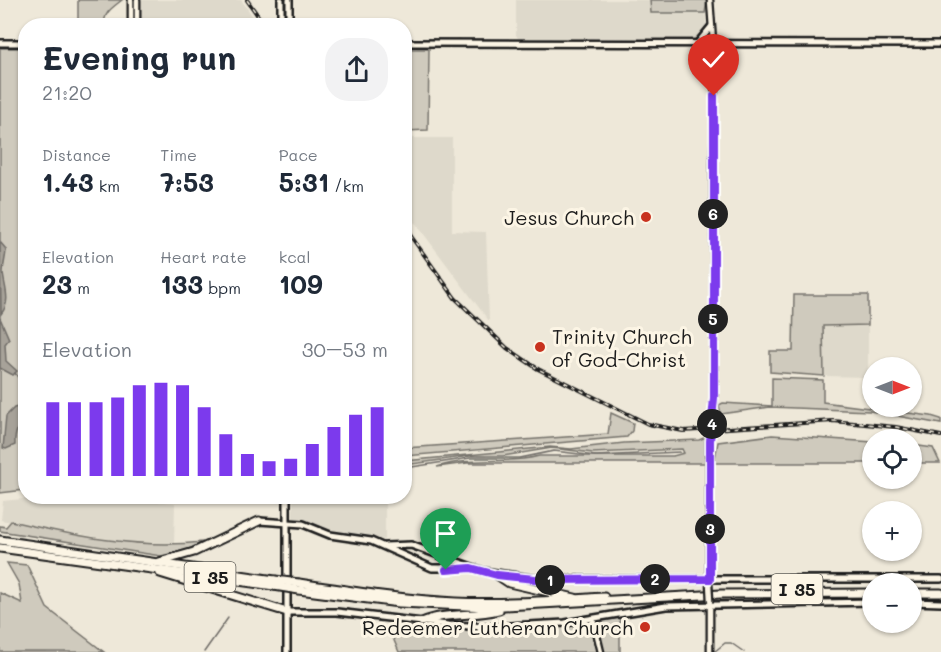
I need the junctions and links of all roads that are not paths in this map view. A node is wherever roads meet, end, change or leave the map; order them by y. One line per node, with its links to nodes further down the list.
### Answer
1 (131, 0): 6 (street)
2 (136, 0): 7 (street)
3 (281, 0): 8 (main road)
4 (289, 0): 9 (main road)
5 (710, 0): 10 (street)
6 (131, 18)
7 (137, 18)
8 (281, 18)
9 (289, 18)
10 (711, 27): 13 (street); 15 (main road)
11 (0, 43): 12 (main road)
12 (18, 43)
13 (713, 43): 15 (main road); 16 (main road); 28 (street)
14 (412, 44): 15 (main road)
15 (697, 44)
16 (941, 44)
17 (287, 504): 19 (main road)
18 (259, 521): 19 (main road); 23 (highway)
19 (287, 522): 21 (main road); 43 (main road)
20 (0, 540): 23 (highway, I 35)
21 (385, 546): 25 (main road); 25 (main road)
22 (0, 548): 24 (highway, I 35)
23 (155, 563): 29 (highway, I 35)
24 (145, 568): 29 (highway, I 35); 43 (highway)
25 (471, 568): 26 (main road)
26 (497, 575): 28 (main road); 37 (highway)
27 (941, 579): 28 (main road)
28 (710, 581): 38 (street, bridge)
29 (275, 583): 30 (highway, I 35, bridge)
30 (299, 587): 37 (highway, I 35); 42 (highway, I 35)
31 (941, 588): 33 (highway)
32 (862, 589): 37 (highway, I 35)
33 (922, 589)
34 (862, 593): 42 (highway, I 35)
35 (922, 593): 36 (highway)
36 (941, 593)
37 (578, 599)
38 (710, 602): 39 (main road); 44 (main road); 48 (street)
39 (862, 602)
40 (922, 602): 41 (main road)
41 (941, 603)
42 (508, 607): 45 (highway)
43 (287, 612): 45 (main road); 46 (main road)
44 (593, 619): 45 (main road); 47 (street)
45 (422, 622)
46 (287, 652)
47 (601, 652)
48 (710, 652)

